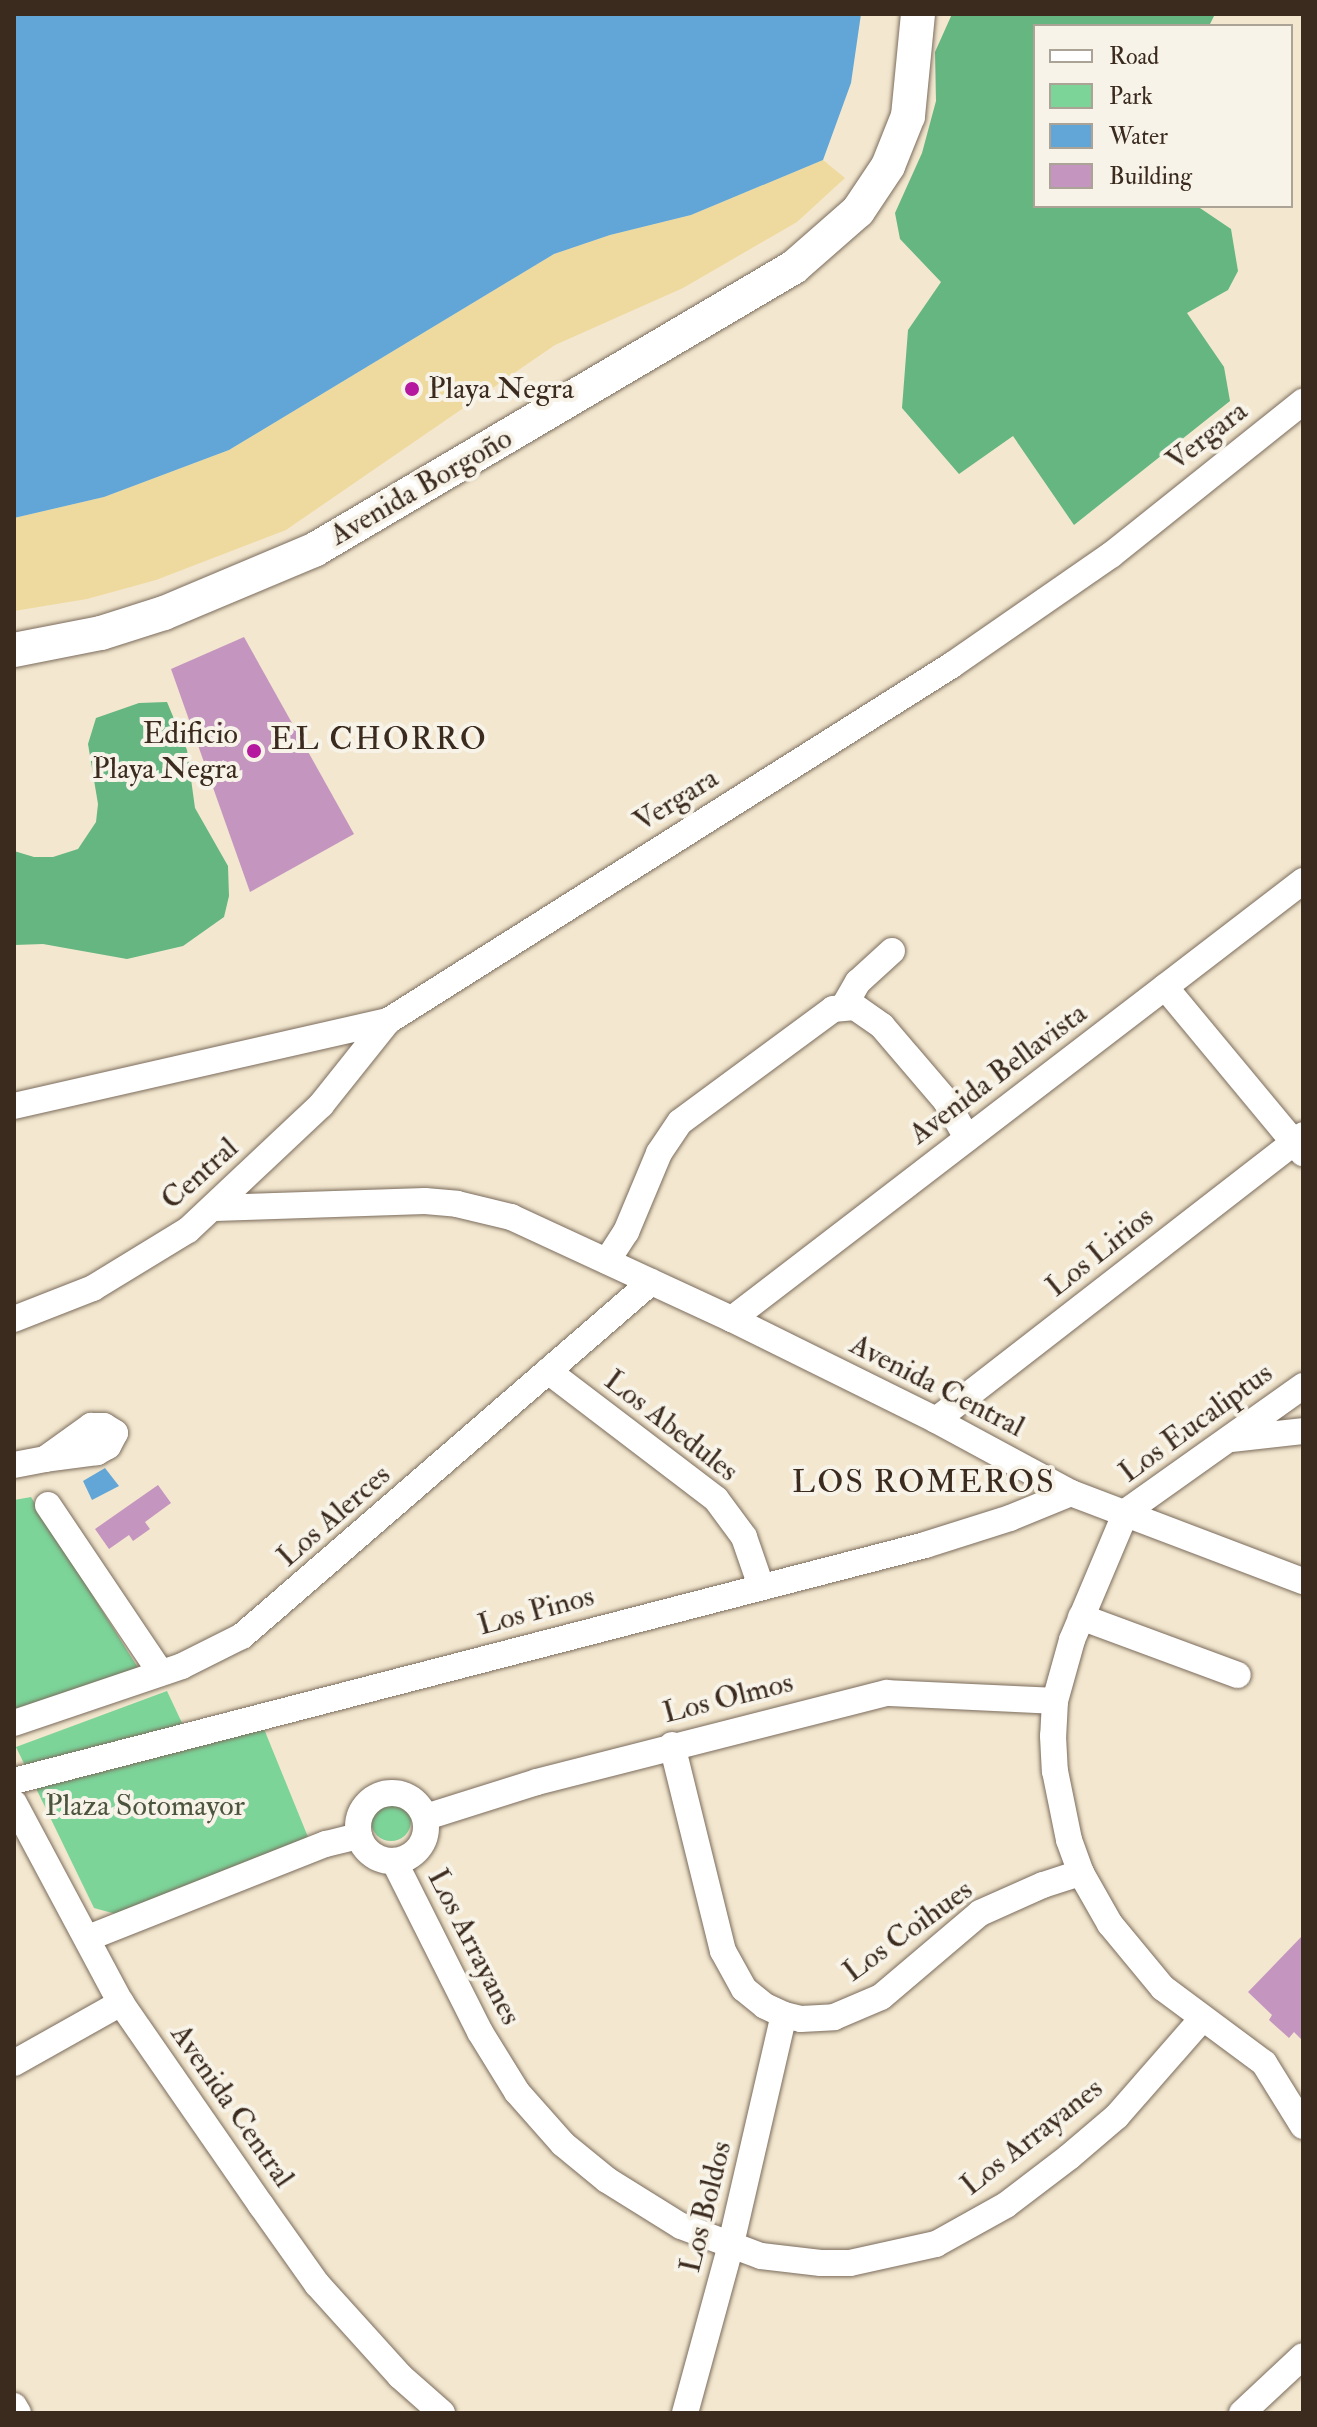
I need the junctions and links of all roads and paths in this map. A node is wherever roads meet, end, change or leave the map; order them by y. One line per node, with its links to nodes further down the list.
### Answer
1 (918, 14): 3 (main road, Avenida Borgoño)
2 (1303, 402): 8 (street, Vergara)
3 (14, 650)
4 (1303, 881): 6 (street, Avenida Bellavista)
5 (892, 951): 7 (street)
6 (1165, 987): 10 (street, Avenida Bellavista); 11 (street)
7 (844, 1006): 10 (street); 13 (street)
8 (388, 1021): 9 (street, Vergara); 12 (street, Central)
9 (14, 1106)
10 (967, 1138): 16 (street, Avenida Bellavista)
11 (1300, 1143): 19 (street, Los Lirios)
12 (215, 1208): 13 (street, Avenida Central); 15 (street, Central)
13 (607, 1261): 14 (street, Avenida Central)
14 (651, 1282): 16 (street, Avenida Central); 17 (street, Los Alerces)
15 (14, 1319)
16 (732, 1319): 19 (street, Avenida Central)
17 (548, 1371): 28 (street, Los Abedules); 30 (street, Los Alerces)
18 (1303, 1386): 21 (street, Los Eucaliptus)
19 (936, 1420): 24 (street, Avenida Central)
20 (1303, 1431): 21 (street)
21 (1227, 1440): 26 (street, Los Eucaliptus)
22 (45, 1459): 23 (street)
23 (14, 1465)
24 (1071, 1493): 26 (street, Avenida Central); 28 (street, Los Pinos)
25 (48, 1505): 30 (street)
26 (1126, 1512): 27 (street, Avenida Central); 29 (street)
27 (1303, 1581)
28 (761, 1586): 35 (street, Los Pinos)
29 (1081, 1617): 31 (street); 32 (street)
30 (161, 1673): 33 (street, Los Alerces)
31 (1238, 1675)
32 (1055, 1701): 34 (street, Los Olmos); 40 (street)
33 (14, 1723)
34 (672, 1745): 37 (street, Los Olmos); 43 (street, Los Coihues)
35 (14, 1781)
36 (14, 1803): 41 (street, Avenida Central)
37 (426, 1817): 38 (street); 39 (street)
38 (359, 1836): 39 (street); 41 (street)
39 (394, 1861): 47 (street, Los Arrayanes)
40 (1081, 1873): 43 (street, Los Coihues); 44 (street)
41 (88, 1938): 42 (street, Avenida Central)
42 (121, 2003): 45 (street); 51 (street, Avenida Central)
43 (784, 2015): 47 (street, Los Boldos)
44 (1202, 2019): 46 (street); 47 (street, Los Arrayanes)
45 (14, 2063)
46 (1303, 2126)
47 (730, 2248): 52 (street, Los Boldos)
48 (1303, 2356): 53 (street)
49 (14, 2406): 50 (street)
50 (18, 2413)
51 (442, 2413)
52 (685, 2413)
53 (1242, 2413)

